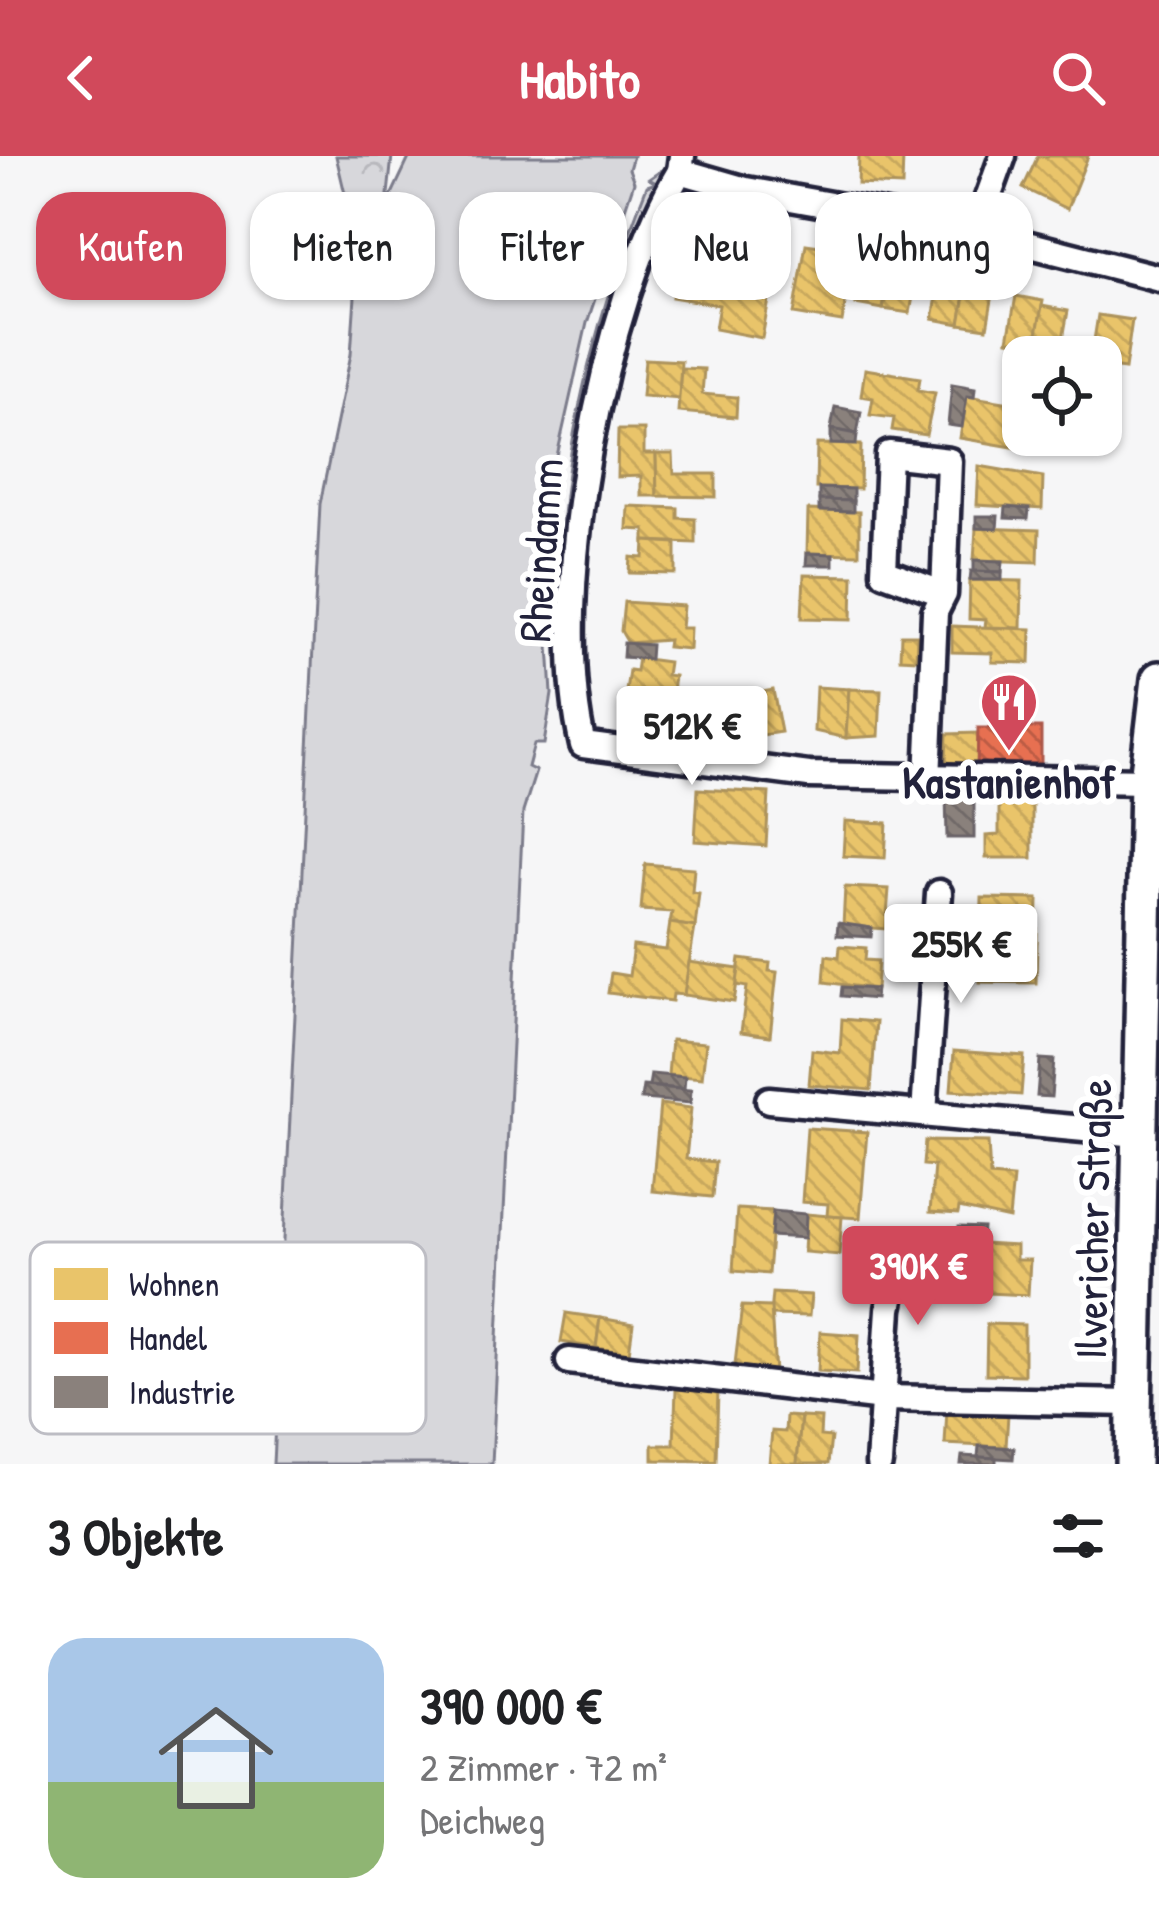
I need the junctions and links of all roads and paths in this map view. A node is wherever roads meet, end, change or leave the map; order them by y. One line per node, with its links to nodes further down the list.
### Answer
1 (1004, 156): 3 (street)
2 (681, 163): 4 (street); 9 (street, Rheindamm)
3 (991, 192)
4 (815, 202)
5 (1033, 246): 6 (street)
6 (1159, 278)
7 (944, 594): 7 (street); 9 (street)
8 (1159, 679): 10 (street, Ilvericher Straße)
9 (928, 780): 10 (street, Rheindamm)
10 (1148, 781): 14 (street, Ilvericher Straße)
11 (939, 893): 13 (street)
12 (769, 1100): 13 (street)
13 (923, 1114): 14 (street)
14 (1138, 1134): 18 (street, Ilvericher Straße)
15 (900, 1256): 17 (street)
16 (569, 1361): 17 (street, Ilvericher Straße)
17 (883, 1398): 18 (street, Ilvericher Straße); 19 (street)
18 (1133, 1403): 20 (street, Ilvericher Straße)
19 (879, 1464)
20 (1132, 1464)

